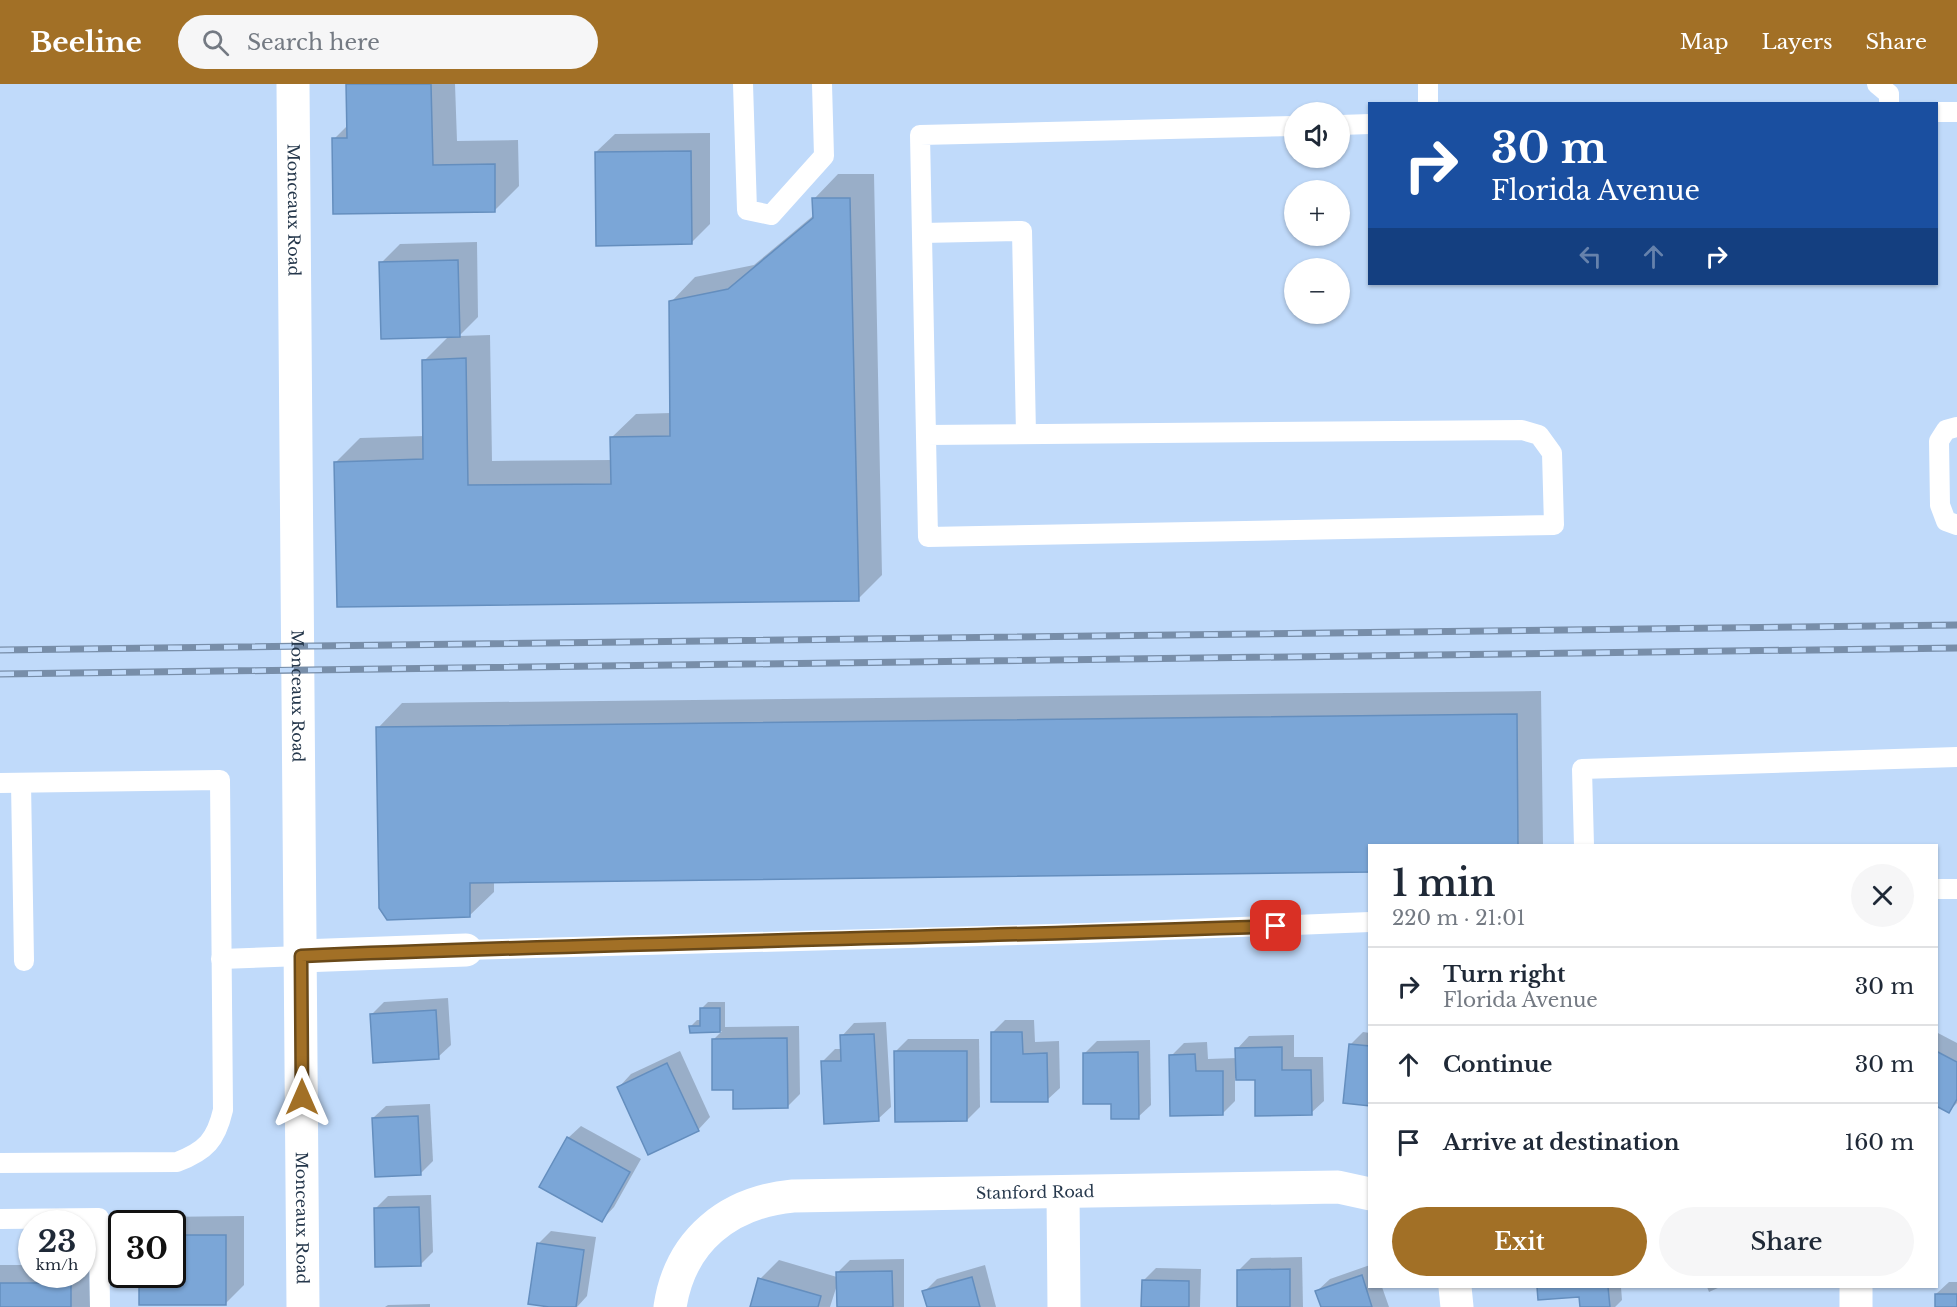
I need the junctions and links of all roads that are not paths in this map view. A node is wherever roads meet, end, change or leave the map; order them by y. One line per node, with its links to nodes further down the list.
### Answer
1 (293, 84): 24 (street, Monceaux Road)
2 (743, 84): 3 (lane)
3 (822, 84)
4 (1428, 84): 5 (lane)
5 (1428, 102)
6 (1938, 112): 7 (lane)
7 (1957, 112)
8 (1368, 124): 9 (lane)
9 (1350, 125)
10 (1284, 126): 11 (lane)
11 (922, 233): 13 (lane); 14 (lane)
12 (1957, 427): 15 (lane)
13 (1026, 434): 14 (lane); 14 (lane)
14 (926, 435)
15 (1957, 525)
16 (1957, 757): 19 (lane)
17 (0, 783): 18 (lane)
18 (21, 783): 25 (lane); 26 (lane)
19 (1584, 844)
20 (1938, 889): 21 (lane)
21 (1957, 889)
22 (1368, 922): 23 (lane)
23 (466, 950): 24 (street)
24 (301, 956): 25 (lane); 34 (street, Monceaux Road)
25 (220, 959): 27 (lane)
26 (24, 961)
27 (0, 1163)
28 (1063, 1192): 29 (street, Stanford Road); 35 (street, Stanford Road); 36 (street)
29 (1368, 1194)
30 (0, 1220): 33 (lane)
31 (1455, 1288): 37 (street)
32 (1856, 1288): 38 (street)
33 (100, 1307)
34 (303, 1307)
35 (670, 1307)
36 (1064, 1307)
37 (1457, 1307)
38 (1856, 1307)

